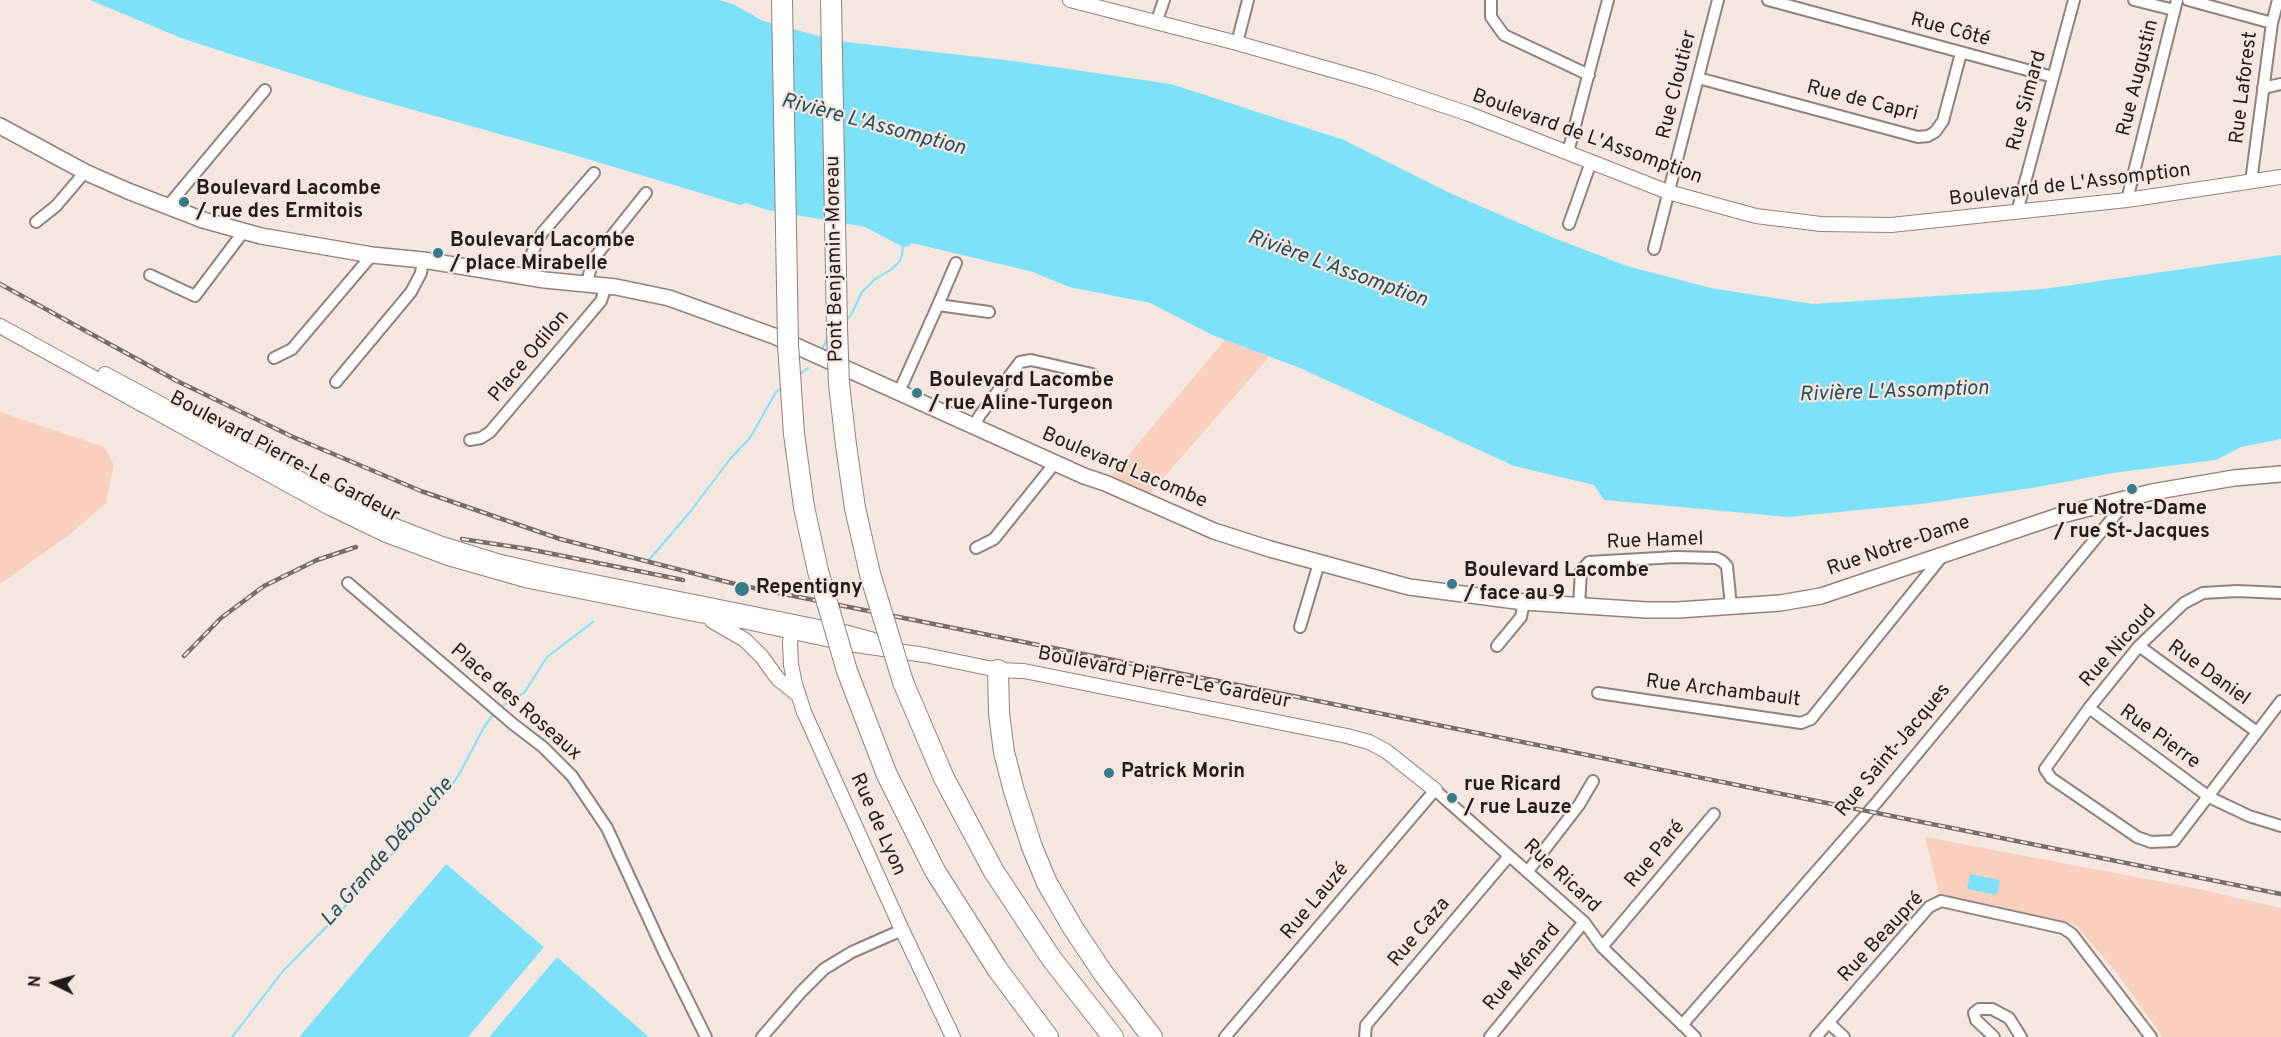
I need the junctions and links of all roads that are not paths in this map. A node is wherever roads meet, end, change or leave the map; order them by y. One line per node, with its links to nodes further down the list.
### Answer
1 (782, 0): 97 (highway, bridge)
2 (831, 0): 98 (highway, Pont Benjamin-Moreau, bridge)
3 (1070, 0): 15 (street, Boulevard de L'Assomption)
4 (1164, 0): 15 (street)
5 (1248, 0): 17 (street)
6 (1491, 0): 19 (street)
7 (1608, 0): 19 (street)
8 (1718, 0): 21 (street, Rue Cloutier)
9 (1768, 0): 18 (street, Rue Côté)
10 (2074, 0): 20 (street, Rue Simard)
11 (2134, 0): 14 (street)
12 (2188, 0): 16 (street)
13 (2278, 0): 16 (street, Rue Laforest)
14 (2175, 5): 34 (street, Rue Augustin)
15 (1156, 23): 17 (street, Boulevard de L'Assomption)
16 (2271, 23): 23 (street, Rue Laforest)
17 (1237, 43): 26 (street, Boulevard de L'Assomption)
18 (1961, 53): 20 (street, Rue Côté); 21 (street, Rue de Capri)
19 (1589, 75): 26 (street)
20 (2053, 77): 36 (street, Rue Simard)
21 (1698, 78): 32 (street, Rue Cloutier)
22 (2281, 84): 23 (street)
23 (2263, 88): 31 (street, Rue Laforest)
24 (265, 90): 35 (street)
25 (0, 126): 28 (main road, Boulevard Lacombe)
26 (1568, 152): 27 (street, Boulevard de L'Assomption)
27 (1590, 162): 32 (street, Boulevard de L'Assomption); 38 (street)
28 (85, 172): 35 (main road, Boulevard Lacombe); 37 (street)
29 (594, 173): 45 (street)
30 (2281, 177): 31 (street, Boulevard de L'Assomption)
31 (2251, 182): 34 (street, Boulevard de L'Assomption)
32 (1668, 192): 36 (street, Boulevard de L'Assomption); 40 (street, Rue Cloutier)
33 (646, 194): 46 (street)
34 (2127, 200): 36 (street, Boulevard de L'Assomption)
35 (167, 207): 39 (main road, Boulevard Lacombe)
36 (2018, 212)
37 (36, 222)
38 (1569, 224)
39 (244, 231): 41 (main road, Boulevard Lacombe); 44 (street)
40 (1654, 249)
41 (372, 255): 42 (main road, Boulevard Lacombe); 52 (street)
42 (423, 260): 45 (main road, Boulevard Lacombe); 54 (street)
43 (956, 263): 48 (street)
44 (150, 275)
45 (529, 278): 46 (main road, Boulevard Lacombe)
46 (587, 284): 47 (main road, Boulevard Lacombe)
47 (606, 286): 55 (main road, Boulevard Lacombe); 57 (street, Place Odilon)
48 (938, 304): 49 (street); 55 (street)
49 (989, 312)
50 (0, 326): 51 (street, Boulevard Pierre-Le Gardeur)
51 (26, 340): 69 (street, Boulevard Pierre-Le Gardeur); 70 (street, Boulevard Pierre-Le Gardeur)
52 (274, 358)
53 (1092, 374): 56 (street)
54 (336, 382)
55 (899, 392): 56 (main road, Boulevard Lacombe)
56 (975, 426): 58 (main road, Boulevard Lacombe)
57 (470, 440)
58 (1055, 463): 61 (street); 63 (main road, Boulevard Lacombe)
59 (2281, 474): 60 (main road, Rue Notre-Dame)
60 (2130, 497): 62 (main road, Rue Notre-Dame); 92 (street, Rue Saint-Jacques)
61 (976, 548)
62 (1944, 554): 68 (main road, Rue Notre-Dame); 75 (street, Rue Archambault)
63 (1319, 563): 66 (main road, Boulevard Lacombe); 71 (street)
64 (348, 583): 94 (street, Place des Roseaux)
65 (2281, 593): 72 (street, Rue Nicoud)
66 (1524, 602): 67 (main road, Rue Notre-Dame); 73 (street)
67 (1579, 606): 68 (main road, Rue Notre-Dame); 68 (street, Rue Hamel)
68 (1731, 606)
69 (699, 615): 70 (street, Boulevard Pierre-Le Gardeur); 76 (street)
70 (792, 627): 74 (street, Boulevard Pierre-Le Gardeur); 76 (street, Rue de Lyon)
71 (1300, 627)
72 (2139, 645): 78 (street, Rue Nicoud); 79 (street, Rue Daniel)
73 (1497, 646)
74 (998, 670): 80 (street, Boulevard Pierre-Le Gardeur); 99 (highway)
75 (1598, 693)
76 (797, 694): 89 (street, Rue de Lyon)
77 (2281, 701): 79 (street)
78 (2088, 708): 83 (street, Rue Pierre); 83 (street, Rue Nicoud)
79 (2257, 732): 83 (street)
80 (1392, 755): 82 (street, Rue Ricard)
81 (1593, 781): 87 (street)
82 (1434, 790): 86 (street, Rue Ricard); 93 (street, Rue Lauzé)
83 (2209, 797): 85 (street, Rue Pierre)
84 (1714, 814): 90 (street, Rue Paré)
85 (2281, 826)
86 (1509, 855): 87 (street, Rue Ricard); 100 (street, Rue Caza)
87 (1528, 871): 88 (street, Rue Ricard)
88 (1584, 922): 90 (street, Rue Ricard); 101 (street, Rue Ménard)
89 (902, 930): 95 (street); 96 (street, Rue de Lyon)
90 (1602, 947): 92 (street, Rue Ricard)
91 (1829, 1023): 103 (street, Rue Beaupré); 104 (street); 107 (street, Rue Beaupré)
92 (1682, 1025): 102 (street, Rue Ricard)
93 (1230, 1036)
94 (706, 1037)
95 (762, 1037)
96 (953, 1037)
97 (1048, 1037)
98 (1113, 1037)
99 (1152, 1037)
100 (1365, 1037)
101 (1490, 1037)
102 (1695, 1037)
103 (1816, 1037)
104 (1844, 1037)
105 (1994, 1037): 106 (street)
106 (2021, 1037)
107 (2151, 1037)

